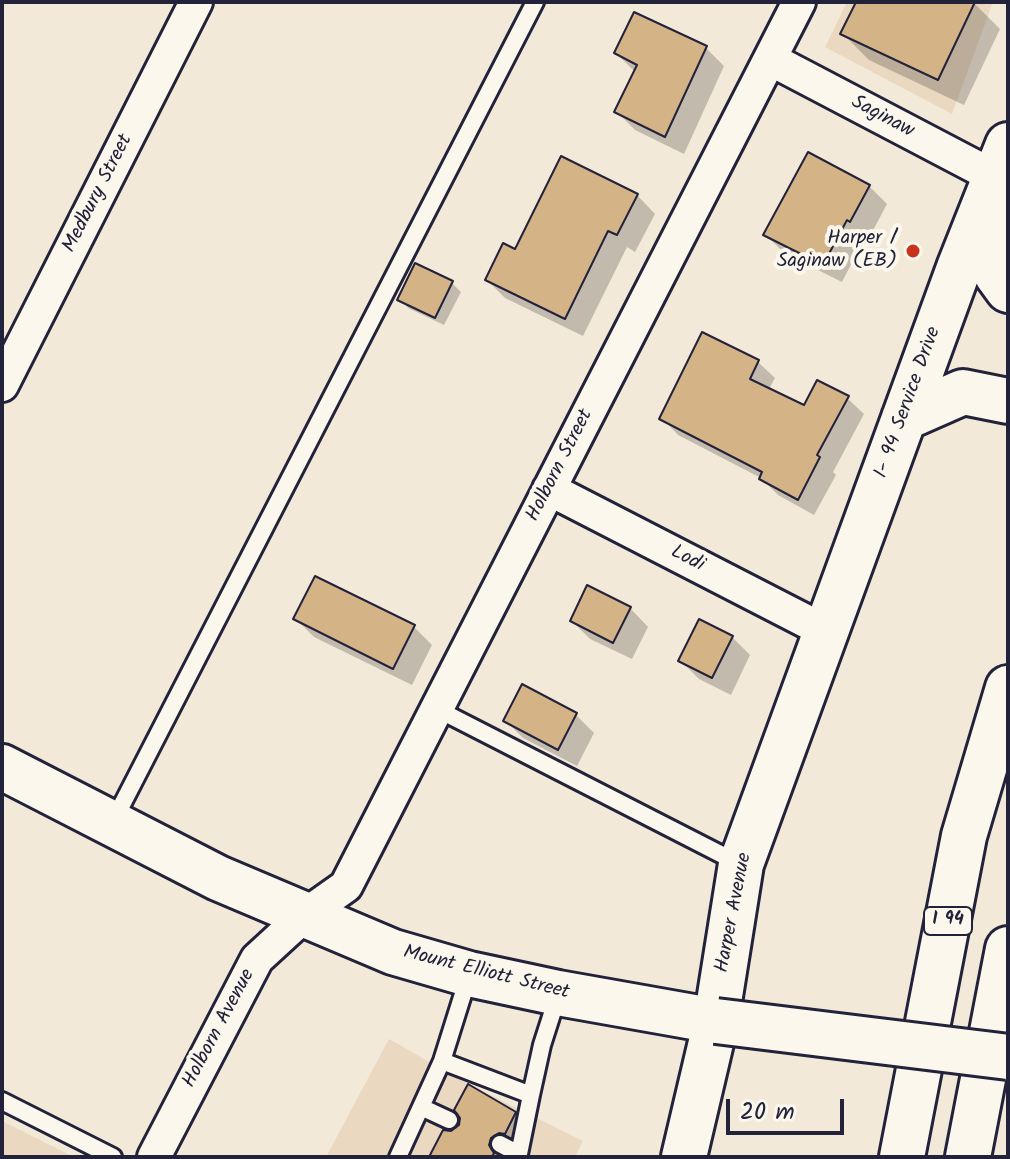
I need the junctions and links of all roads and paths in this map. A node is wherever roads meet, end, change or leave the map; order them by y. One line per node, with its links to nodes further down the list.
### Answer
1 (196, 2): 7 (street, Medbury Street)
2 (535, 2): 15 (lane)
3 (799, 2): 4 (street, Holborn Street)
4 (770, 59): 5 (street, Saginaw); 10 (street, Holborn Street)
5 (998, 169): 6 (main road); 9 (main road, I- 94 Service Drive)
6 (1008, 290)
7 (2, 385)
8 (1008, 401): 9 (main road)
9 (904, 418): 11 (main road, I- 94 Service Drive)
10 (549, 489): 11 (street, Lodi); 13 (street, Holborn Street)
11 (825, 631): 16 (main road, Harper Avenue)
12 (1008, 688): 34 (main road, I 94)
13 (437, 709): 16 (lane); 17 (street, Holborn Street)
14 (2, 767): 15 (main road, Mount Elliott Street)
15 (112, 823): 17 (main road, Mount Elliott Street)
16 (741, 864): 21 (main road, Harper Avenue)
17 (305, 915): 19 (main road, Mount Elliott Street); 31 (street, Holborn Avenue)
18 (1008, 949): 35 (main road)
19 (469, 974): 20 (main road, Mount Elliott Street); 23 (lane)
20 (558, 993): 21 (main road, Mount Elliott Street); 24 (lane)
21 (716, 1021): 22 (main road, Mount Elliott Street, bridge); 33 (main road, Harper Avenue)
22 (1008, 1057)
23 (442, 1061): 24 (lane); 26 (lane)
24 (531, 1095): 29 (lane)
25 (2, 1101): 30 (lane)
26 (421, 1107): 27 (lane); 32 (lane)
27 (449, 1120)
28 (500, 1144): 29 (lane)
29 (521, 1156)
30 (113, 1157)
31 (154, 1157)
32 (398, 1157)
33 (684, 1157)
34 (902, 1157)
35 (968, 1157)

